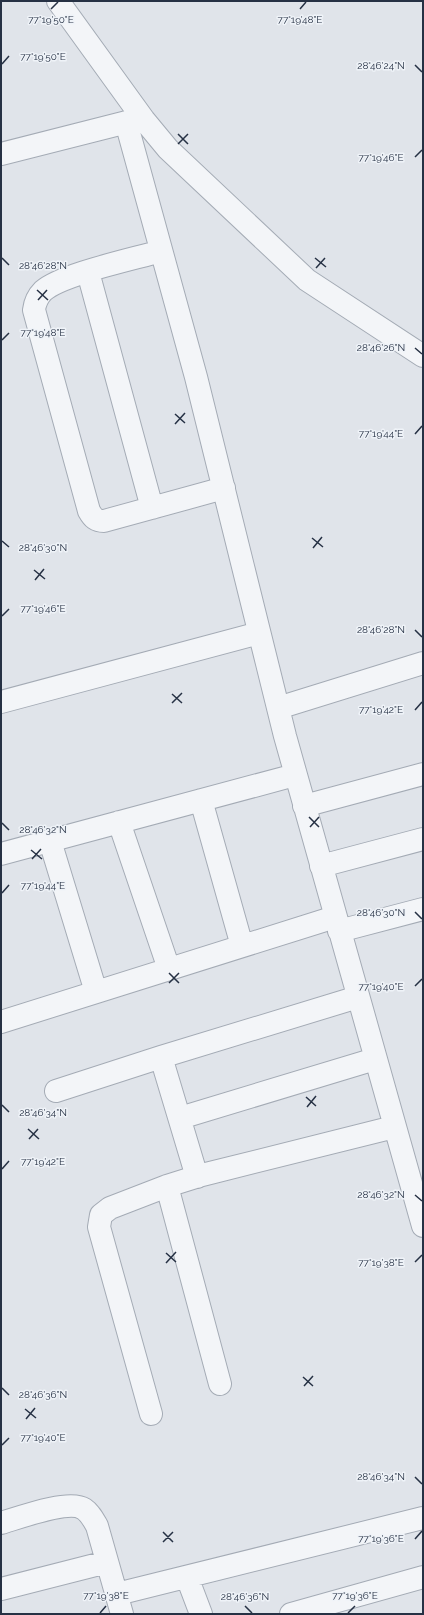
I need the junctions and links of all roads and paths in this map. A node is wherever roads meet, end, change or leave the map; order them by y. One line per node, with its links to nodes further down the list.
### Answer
1 (58, 1): 2 (street)
2 (134, 120): 3 (street); 4 (street); 6 (street)
3 (1, 154)
4 (162, 251): 5 (street); 7 (street)
5 (88, 272): 8 (street); 8 (street)
6 (423, 356)
7 (224, 488): 8 (street); 9 (street)
8 (152, 508)
9 (260, 633): 11 (street); 12 (street)
10 (423, 663): 12 (street)
11 (1, 702)
12 (278, 708): 13 (street)
13 (295, 774): 15 (street); 16 (street)
14 (423, 774): 16 (street)
15 (201, 800): 17 (street); 24 (street)
16 (304, 806): 21 (street)
17 (119, 822): 19 (street); 25 (street)
18 (423, 839): 21 (street)
19 (50, 841): 20 (street); 26 (street)
20 (1, 854)
21 (321, 866): 23 (street)
22 (423, 909): 23 (street)
23 (337, 924): 24 (street); 27 (street)
24 (242, 946): 25 (street)
25 (169, 969): 26 (street)
26 (96, 992): 28 (street)
27 (358, 997): 29 (street); 30 (street)
28 (1, 1022)
29 (161, 1056): 31 (street); 32 (street)
30 (375, 1059): 32 (street); 33 (street)
31 (56, 1091)
32 (180, 1118): 34 (street)
33 (394, 1128): 34 (street); 35 (street)
34 (197, 1176): 36 (street)
35 (416, 1176): 37 (street)
36 (167, 1186): 38 (street); 39 (street)
37 (423, 1226)
38 (220, 1384)
39 (151, 1414)
40 (423, 1518): 43 (street)
41 (1, 1523): 42 (street)
42 (107, 1562): 45 (street); 46 (street)
43 (187, 1577): 46 (street); 47 (street)
44 (423, 1578): 48 (street)
45 (1, 1589)
46 (119, 1604)
47 (201, 1614)
48 (291, 1614)

